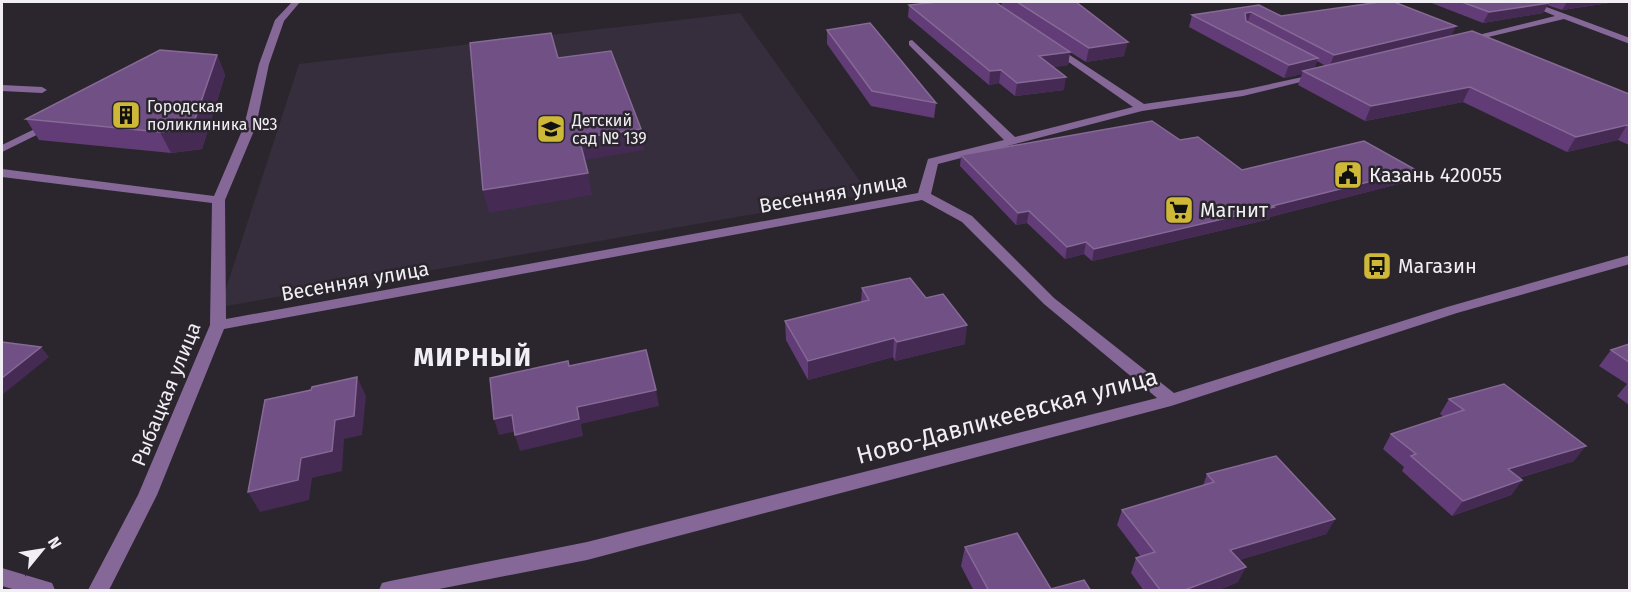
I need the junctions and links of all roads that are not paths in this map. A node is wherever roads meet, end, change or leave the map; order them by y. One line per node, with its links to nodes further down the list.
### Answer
1 (296, 2): 17 (street, Рыбацкая улица)
2 (1526, 2): 3 (street)
3 (1563, 17): 4 (street); 7 (street)
4 (1629, 41)
5 (1046, 42): 11 (street)
6 (912, 43): 13 (street)
7 (1451, 43)
8 (1308, 62): 11 (street, Весенняя улица)
9 (2, 88): 10 (street)
10 (42, 90)
11 (1142, 108): 13 (street, Весенняя улица)
12 (58, 120): 14 (street)
13 (1012, 141): 16 (street, Весенняя улица)
14 (2, 149)
15 (2, 173): 17 (street)
16 (924, 196): 19 (street, Весенняя улица); 20 (street)
17 (219, 200): 19 (street, Рыбацкая улица)
18 (1629, 259): 20 (street, Ново-Давликеевская улица)
19 (218, 326): 23 (street, Рыбацкая улица)
20 (1171, 399): 24 (street, Ново-Давликеевская улица)
21 (2, 577): 22 (street)
22 (44, 591)
23 (98, 591)
24 (390, 591)

